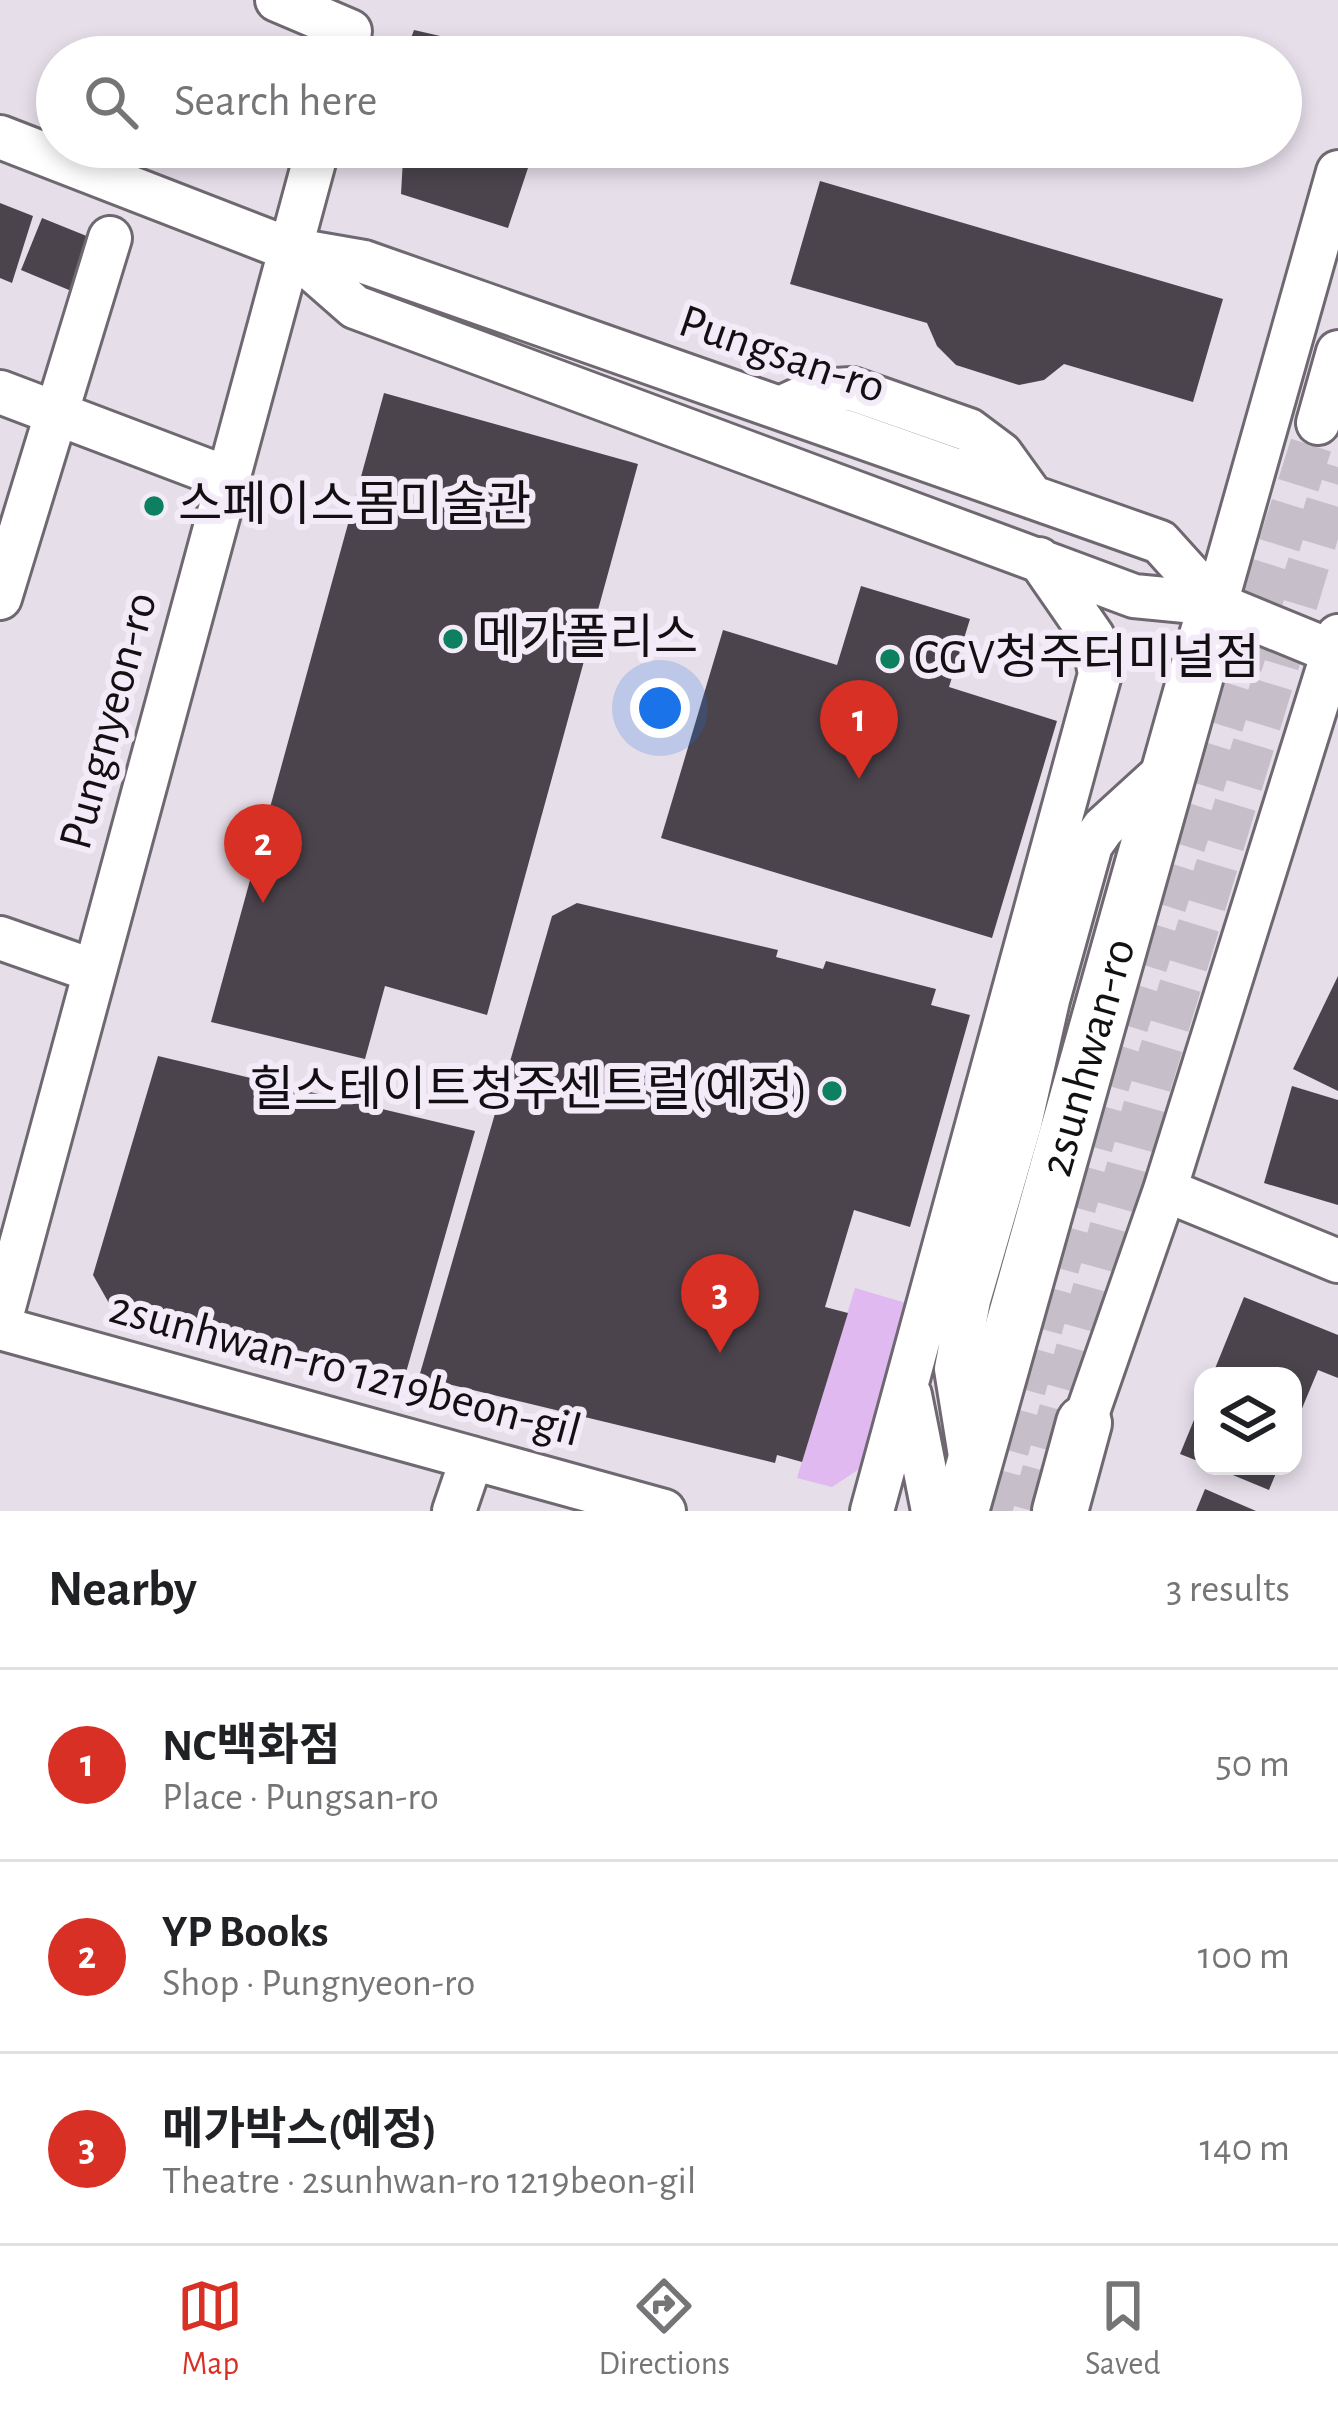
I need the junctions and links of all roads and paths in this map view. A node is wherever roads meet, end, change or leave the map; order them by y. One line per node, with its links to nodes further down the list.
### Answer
1 (277, 0): 2 (street)
2 (350, 30)
3 (0, 137): 4 (street, Pungsan-ro)
4 (36, 151)
5 (80, 168): 9 (street, Pungsan-ro)
6 (312, 168): 9 (street, Pungnyeon-ro)
7 (1338, 172): 17 (street)
8 (110, 238): 12 (street)
9 (290, 249): 14 (street, Pungnyeon-ro); 15 (street, Pungsan-ro); 17 (street, Pungsan-ro)
10 (1338, 352): 13 (street)
11 (0, 392): 12 (street)
12 (59, 413): 14 (street); 16 (street)
13 (1318, 423)
14 (227, 478): 20 (street, Pungnyeon-ro)
15 (1039, 559): 17 (street, Pungsan-ro); 24 (street)
16 (0, 598)
17 (1216, 604): 18 (street, Pungsan-ro); 27 (main road, 2sunhwan-ro)
18 (1336, 647): 21 (street)
19 (0, 938): 20 (street)
20 (94, 971): 23 (street, Pungnyeon-ro)
21 (1165, 1190): 22 (street); 25 (street)
22 (1338, 1261)
23 (0, 1325): 26 (street, 2sunhwan-ro 1219beon-gil)
24 (907, 1382): 30 (street); 31 (street)
25 (1084, 1424): 32 (main road)
26 (472, 1458): 28 (street); 29 (street, 2sunhwan-ro 1219beon-gil)
27 (967, 1491)
28 (454, 1511)
29 (664, 1511)
30 (872, 1511)
31 (933, 1511)
32 (1063, 1511)

